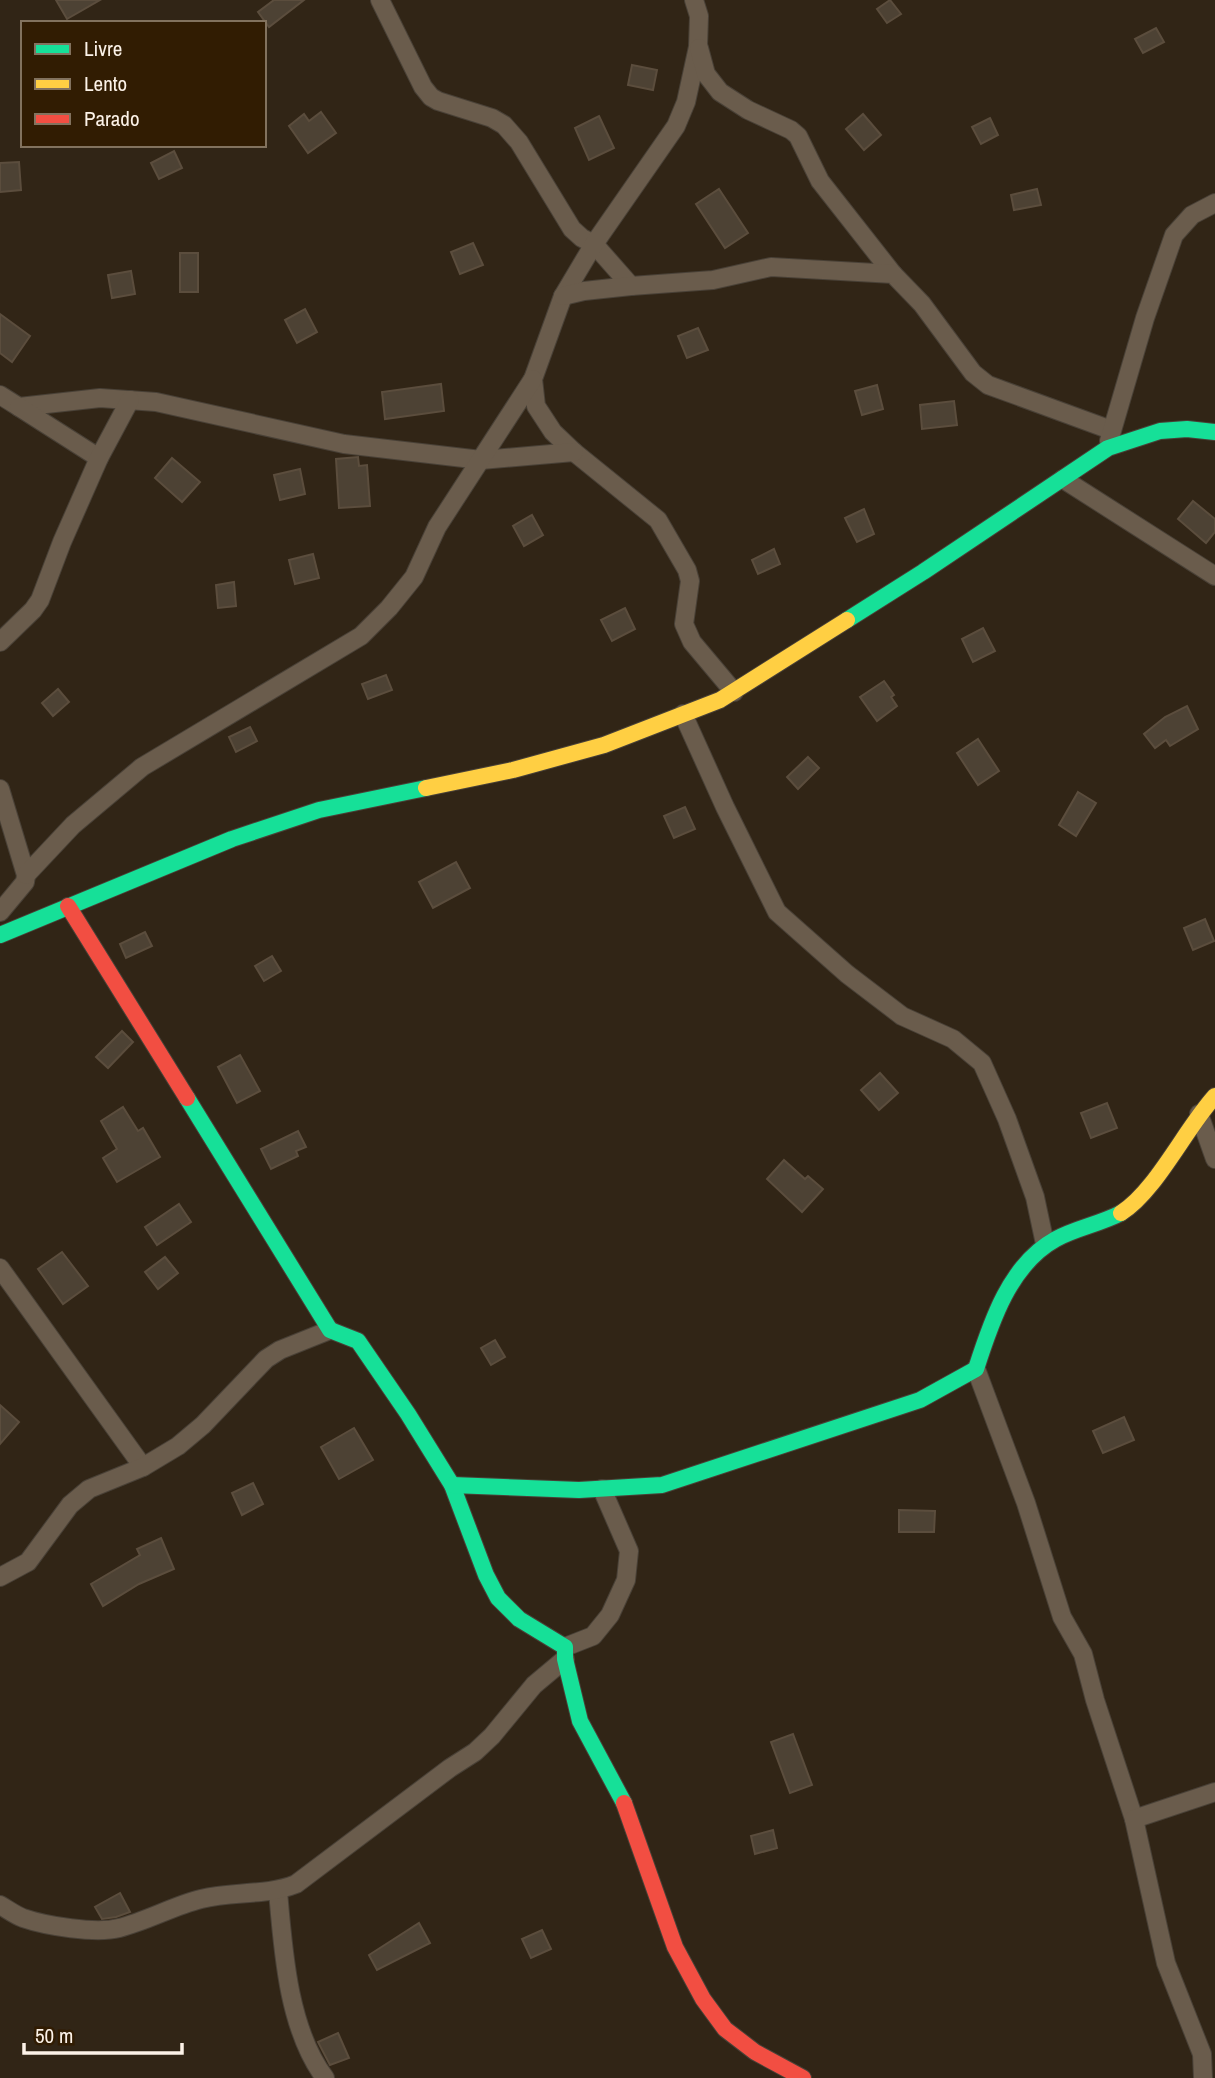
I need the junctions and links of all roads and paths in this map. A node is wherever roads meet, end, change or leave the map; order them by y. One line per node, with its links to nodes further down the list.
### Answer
1 (380, 0): 5 (street)
2 (694, 0): 3 (street)
3 (698, 47): 5 (street); 6 (street)
4 (1215, 203): 14 (street)
5 (594, 244): 7 (street); 8 (street)
6 (893, 274): 7 (street); 14 (street)
7 (631, 286): 8 (street)
8 (563, 296): 9 (street)
9 (533, 379): 15 (street); 17 (street)
10 (0, 395): 12 (street)
11 (130, 400): 12 (street); 16 (street); 17 (street)
12 (19, 407): 16 (street)
13 (1215, 432): 14 (street)
14 (1109, 439): 18 (street)
15 (574, 452): 17 (street); 21 (street)
16 (99, 458): 20 (street)
17 (481, 460): 24 (street)
18 (1063, 479): 19 (street); 21 (street)
19 (1215, 576)
20 (0, 642)
21 (734, 692): 22 (street)
22 (683, 714): 25 (street); 31 (street)
23 (0, 789): 24 (street)
24 (26, 875): 26 (street)
25 (68, 906): 27 (street); 33 (street)
26 (0, 912)
27 (0, 935)
28 (1215, 1096): 29 (street)
29 (1199, 1115): 30 (street); 31 (street)
30 (1215, 1159)
31 (1045, 1244): 34 (street)
32 (0, 1268): 35 (street)
33 (330, 1330): 35 (street); 36 (street)
34 (976, 1369): 37 (street); 41 (street)
35 (143, 1467): 38 (street)
36 (452, 1485): 37 (street); 39 (street)
37 (602, 1489): 39 (street)
38 (0, 1577)
39 (565, 1653): 42 (street); 45 (street)
40 (1215, 1792): 41 (street)
41 (1134, 1819): 46 (street)
42 (278, 1891): 43 (street); 44 (street)
43 (0, 1905)
44 (325, 2078)
45 (803, 2078)
46 (1203, 2078)

